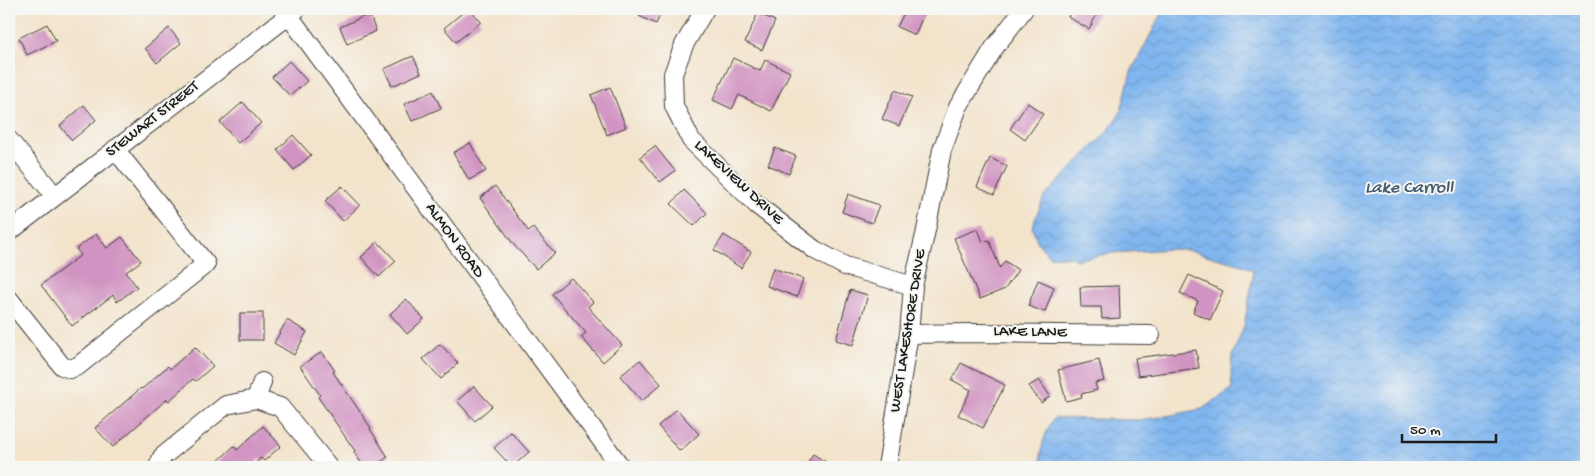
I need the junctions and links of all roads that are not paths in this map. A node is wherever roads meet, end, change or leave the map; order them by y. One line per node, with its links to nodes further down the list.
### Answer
1 (705, 9): 8 (street, LAKEVIEW DRIVE)
2 (1024, 9): 8 (street, WEST LAKESHORE DRIVE)
3 (290, 11): 5 (street, STEWART STREET); 16 (street, ALMON ROAD)
4 (9, 140): 6 (street)
5 (116, 149): 6 (street, STEWART STREET); 9 (street)
6 (55, 196): 7 (street, STEWART STREET)
7 (9, 232)
8 (913, 286): 10 (street, WEST LAKESHORE DRIVE)
9 (9, 299)
10 (909, 334): 11 (street, LAKE LANE); 17 (street, WEST LAKESHORE DRIVE)
11 (1150, 335)
12 (262, 382): 13 (street)
13 (256, 399): 14 (street); 15 (street)
14 (158, 467)
15 (328, 467)
16 (621, 467)
17 (887, 467)

